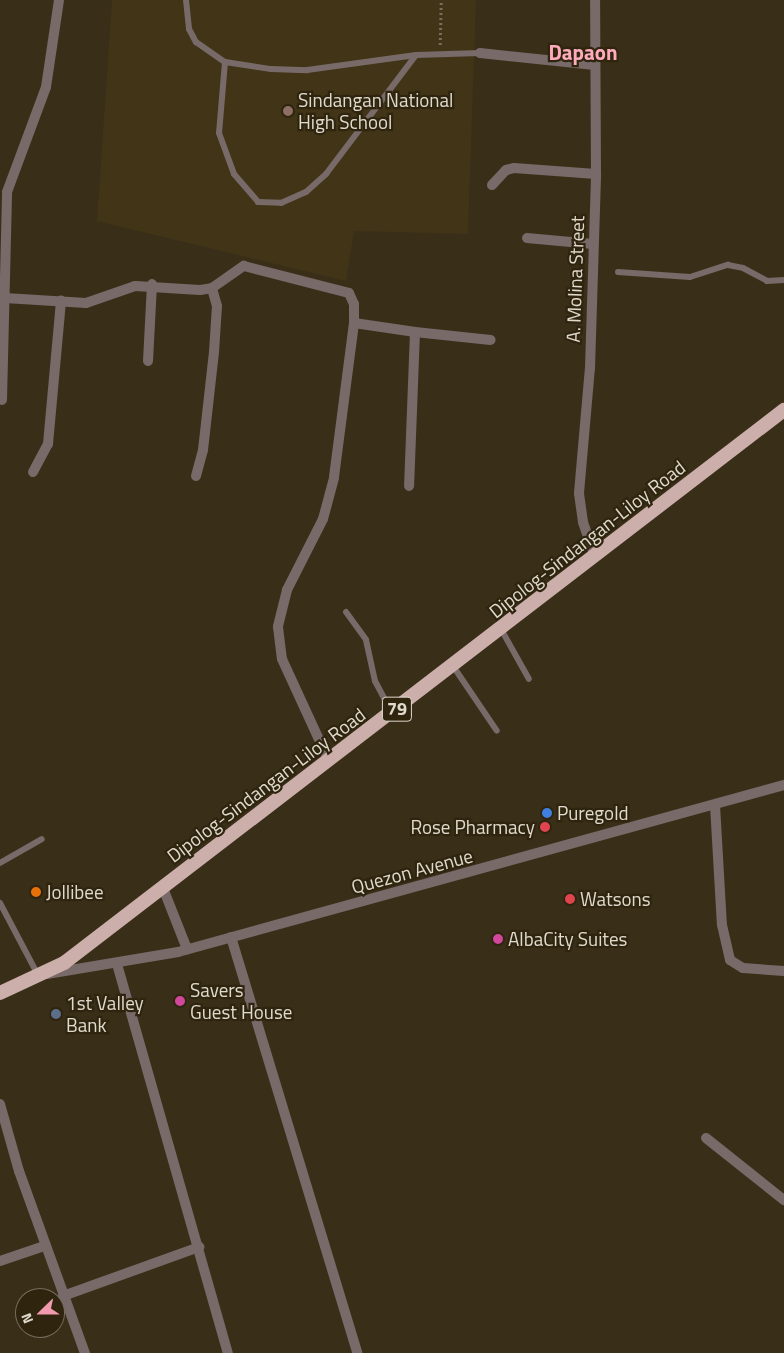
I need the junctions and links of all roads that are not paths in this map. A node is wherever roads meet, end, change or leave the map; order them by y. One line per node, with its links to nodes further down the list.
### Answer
1 (59, 0): 14 (street)
2 (186, 0): 6 (lane)
3 (595, 0): 7 (street, A. Molina Street)
4 (480, 53): 5 (lane); 7 (street)
5 (416, 55): 6 (lane); 6 (lane)
6 (225, 62)
7 (594, 65): 8 (street, A. Molina Street)
8 (596, 174): 9 (street); 11 (street, A. Molina Street)
9 (492, 185)
10 (527, 238): 11 (street)
11 (593, 244): 28 (street, A. Molina Street)
12 (618, 272): 13 (lane)
13 (784, 280)
14 (3, 284): 17 (street)
15 (152, 284): 16 (street); 18 (street); 22 (street)
16 (212, 288): 19 (street); 26 (street)
17 (5, 298): 18 (street); 23 (street)
18 (61, 301): 25 (street)
19 (354, 323): 20 (street); 35 (street)
20 (415, 332): 21 (street); 27 (street)
21 (491, 340)
22 (148, 361)
23 (2, 400)
24 (784, 410): 28 (highway, Dipolog-Sindangan-Liloy Road / 79)
25 (33, 472)
26 (196, 476)
27 (409, 486)
28 (595, 557): 30 (highway, Dipolog-Sindangan-Liloy Road / 79)
29 (346, 612): 33 (lane)
30 (501, 629): 31 (highway, Dipolog-Sindangan-Liloy Road / 79); 32 (lane)
31 (453, 666): 33 (highway, Dipolog-Sindangan-Liloy Road / 79); 34 (lane)
32 (529, 679)
33 (392, 712): 35 (highway, Dipolog-Sindangan-Liloy Road / 79)
34 (497, 731)
35 (329, 761): 40 (highway, Dipolog-Sindangan-Liloy Road / 79)
36 (784, 785): 37 (street, Quezon Avenue)
37 (715, 805): 42 (street, Quezon Avenue); 45 (street)
38 (42, 839): 39 (lane)
39 (0, 863)
40 (163, 888): 43 (street); 46 (highway, Dipolog-Sindangan-Liloy Road / 79)
41 (0, 903): 46 (lane)
42 (231, 937): 43 (street, Quezon Avenue); 59 (street)
43 (188, 950): 44 (street, Quezon Avenue)
44 (117, 964): 46 (street, Quezon Avenue); 52 (street)
45 (784, 971)
46 (42, 976): 47 (highway, Dipolog-Sindangan-Liloy Road / 79)
47 (0, 992)
48 (0, 1104): 51 (street)
49 (706, 1138): 50 (street)
50 (784, 1200)
51 (44, 1246): 53 (street); 54 (street)
52 (198, 1247): 55 (street); 58 (street)
53 (0, 1261)
54 (60, 1288)
55 (65, 1295)
56 (65, 1301): 57 (street)
57 (85, 1353)
58 (228, 1353)
59 (357, 1353)

